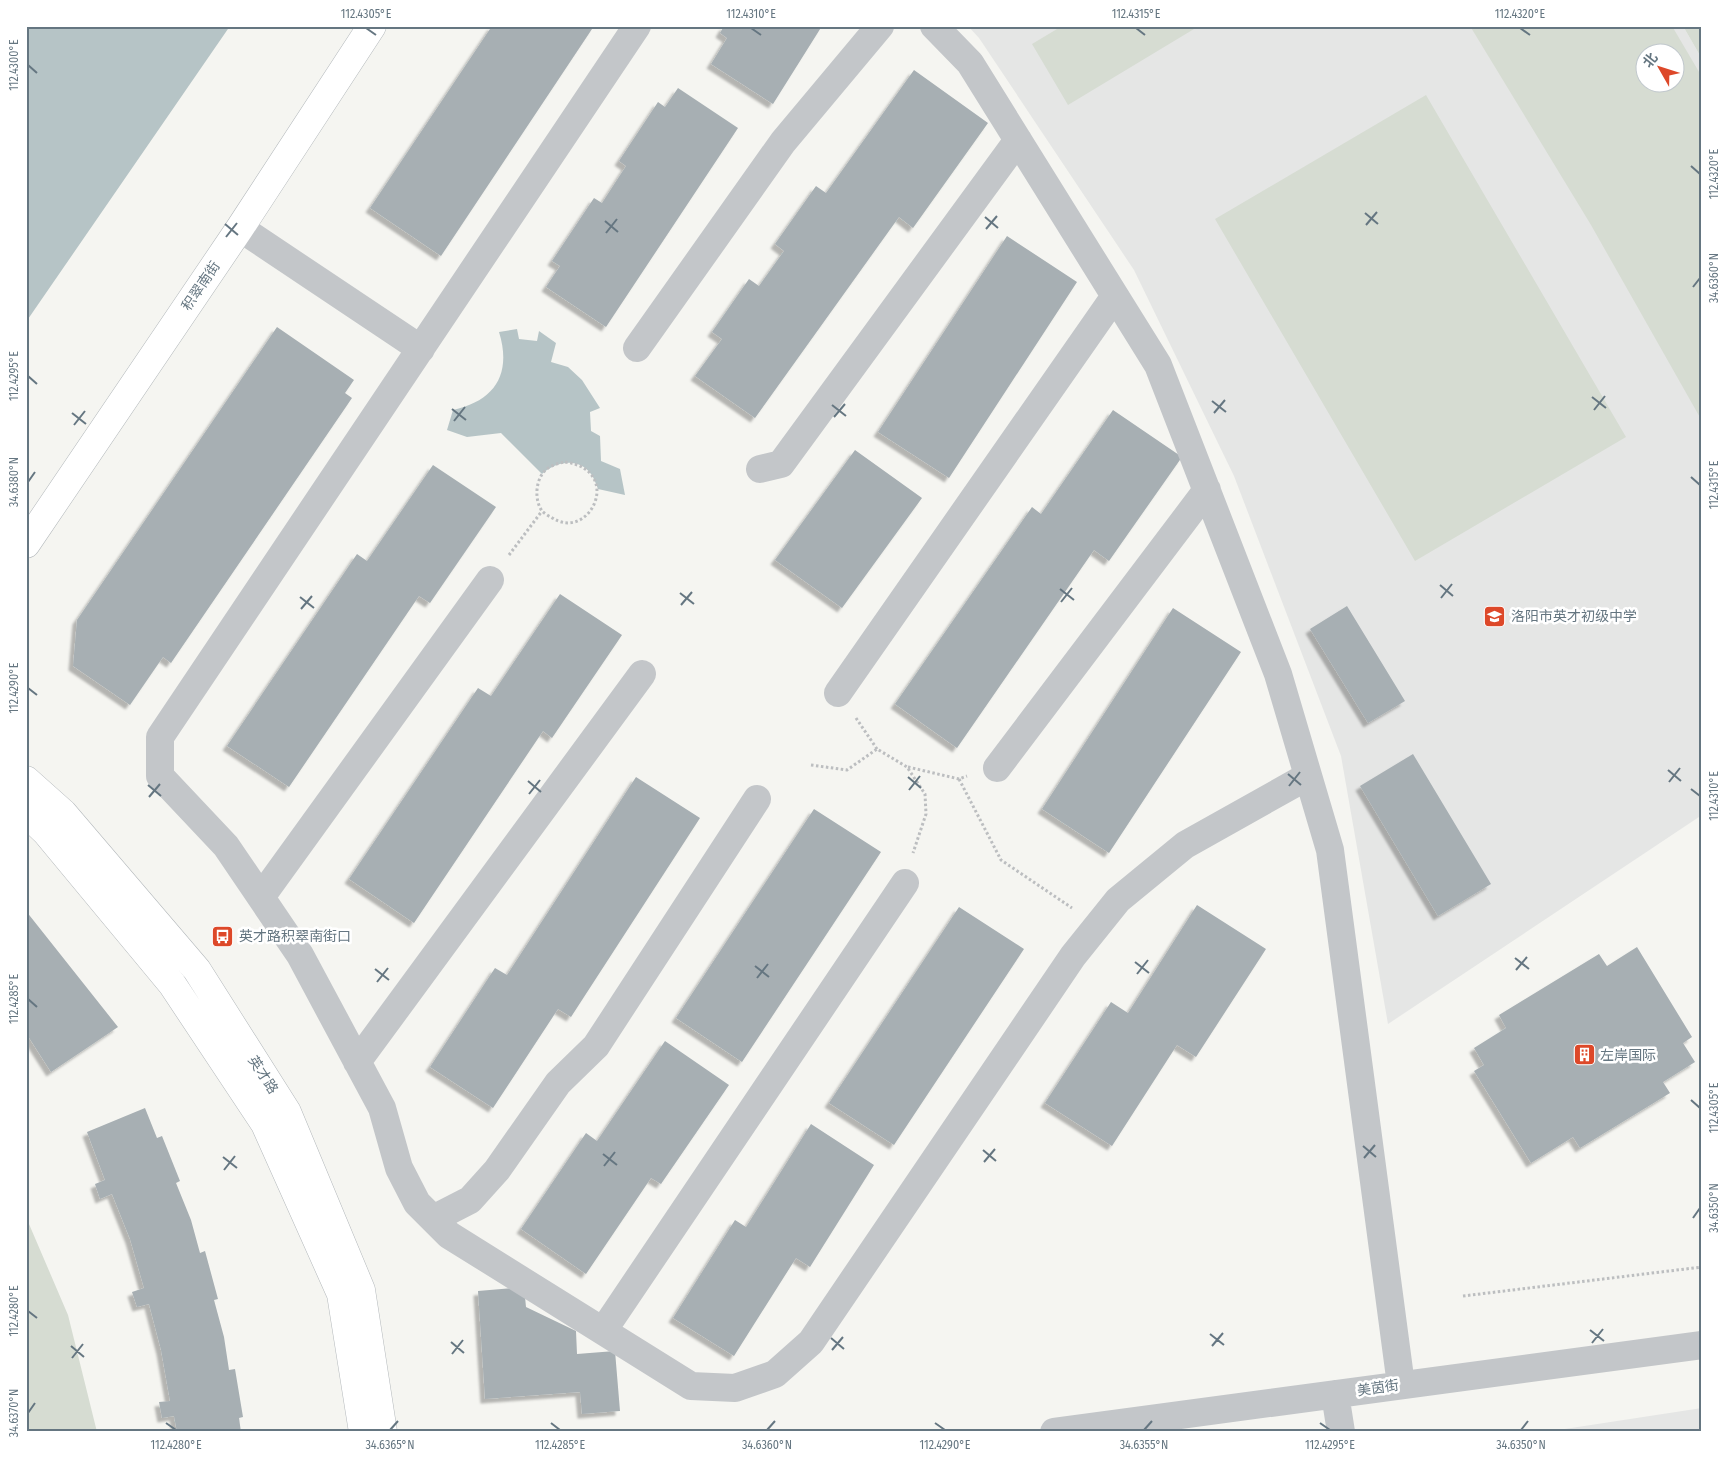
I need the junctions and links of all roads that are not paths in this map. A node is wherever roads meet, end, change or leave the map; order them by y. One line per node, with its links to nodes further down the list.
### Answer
1 (372, 26): 6 (main road, 积翠南街)
2 (637, 26): 9 (street)
3 (880, 26): 8 (street)
4 (934, 26): 5 (street)
5 (1018, 140): 7 (street); 10 (street)
6 (240, 228): 9 (street); 12 (main road, 积翠南街)
7 (1115, 296): 11 (street); 15 (street)
8 (637, 348)
9 (421, 349): 22 (street)
10 (760, 470)
11 (1207, 490): 16 (street); 17 (street)
12 (26, 544)
13 (490, 580): 22 (street)
14 (642, 674): 23 (street)
15 (838, 693)
16 (997, 768)
17 (1308, 776): 25 (street); 27 (street)
18 (26, 780): 30 (main road, 英才路)
19 (757, 799): 24 (street)
20 (26, 813): 29 (main road, 英才路)
21 (905, 883): 25 (street)
22 (261, 897): 23 (street)
23 (357, 1062): 24 (street)
24 (433, 1219): 25 (street)
25 (603, 1331)
26 (1702, 1345): 27 (street, 美茵街)
27 (1401, 1385): 28 (street, 美茵街)
28 (1334, 1394): 31 (street, 美茵街); 32 (street)
29 (363, 1432)
30 (384, 1432)
31 (1054, 1432)
32 (1341, 1432)

